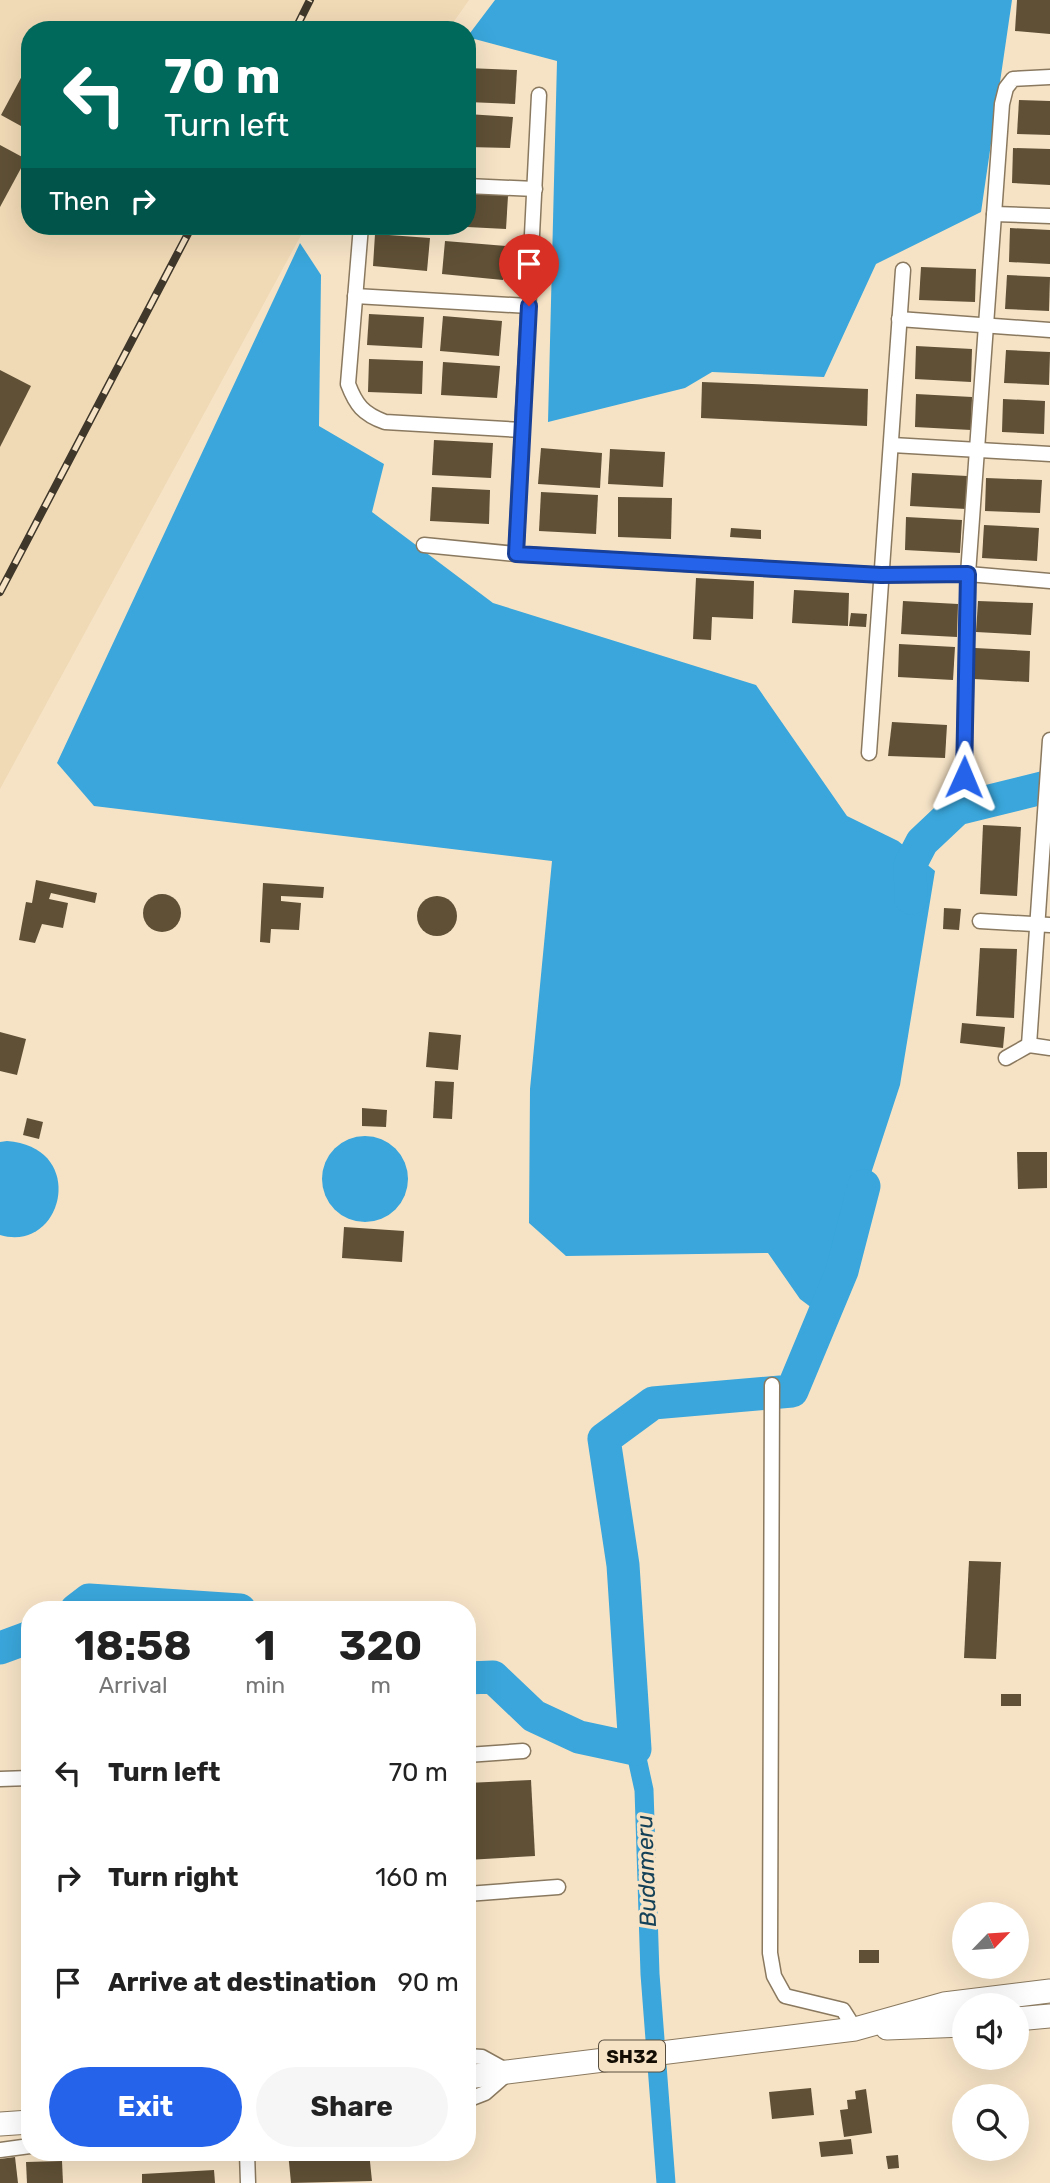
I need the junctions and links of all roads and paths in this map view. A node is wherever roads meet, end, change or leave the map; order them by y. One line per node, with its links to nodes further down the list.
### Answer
1 (1050, 77): 5 (street)
2 (539, 95): 4 (street)
3 (476, 186): 4 (street)
4 (535, 189): 10 (street)
5 (994, 214): 6 (street); 12 (street)
6 (1050, 216)
7 (360, 235): 9 (street)
8 (903, 270): 11 (street)
9 (355, 296): 10 (street); 14 (street)
10 (529, 306): 14 (street)
11 (898, 319): 12 (street); 15 (street)
12 (986, 325): 13 (street); 16 (street)
13 (1050, 330)
14 (522, 430): 19 (street)
15 (892, 445): 16 (street); 21 (street)
16 (978, 450): 17 (street); 20 (street)
17 (1050, 454)
18 (424, 545): 19 (street)
19 (516, 554): 21 (street)
20 (968, 574): 21 (street); 22 (street); 25 (street)
21 (881, 575): 24 (street)
22 (1050, 581)
23 (1050, 740): 27 (street)
24 (869, 753)
25 (964, 777)
26 (980, 921): 27 (street)
27 (1044, 925): 28 (street)
28 (1029, 1045): 29 (street); 30 (street)
29 (1050, 1048)
30 (1006, 1058)
31 (772, 1385): 42 (street)
32 (523, 1751): 33 (street)
33 (476, 1754)
34 (21, 1778): 35 (street)
35 (0, 1779)
36 (558, 1887): 37 (street)
37 (476, 1893)
38 (1050, 1991): 42 (main road, SH32)
39 (1050, 2016): 40 (main road)
40 (1029, 2018)
41 (952, 2025): 42 (main road, SH32)
42 (855, 2029): 44 (main road, SH32)
43 (476, 2057): 44 (street)
44 (509, 2072): 45 (main road, SH32); 46 (street)
45 (476, 2076)
46 (476, 2097)
47 (21, 2123): 48 (main road)
48 (0, 2124)
49 (21, 2147): 50 (street)
50 (0, 2150)
51 (247, 2161): 52 (street)
52 (248, 2183)

